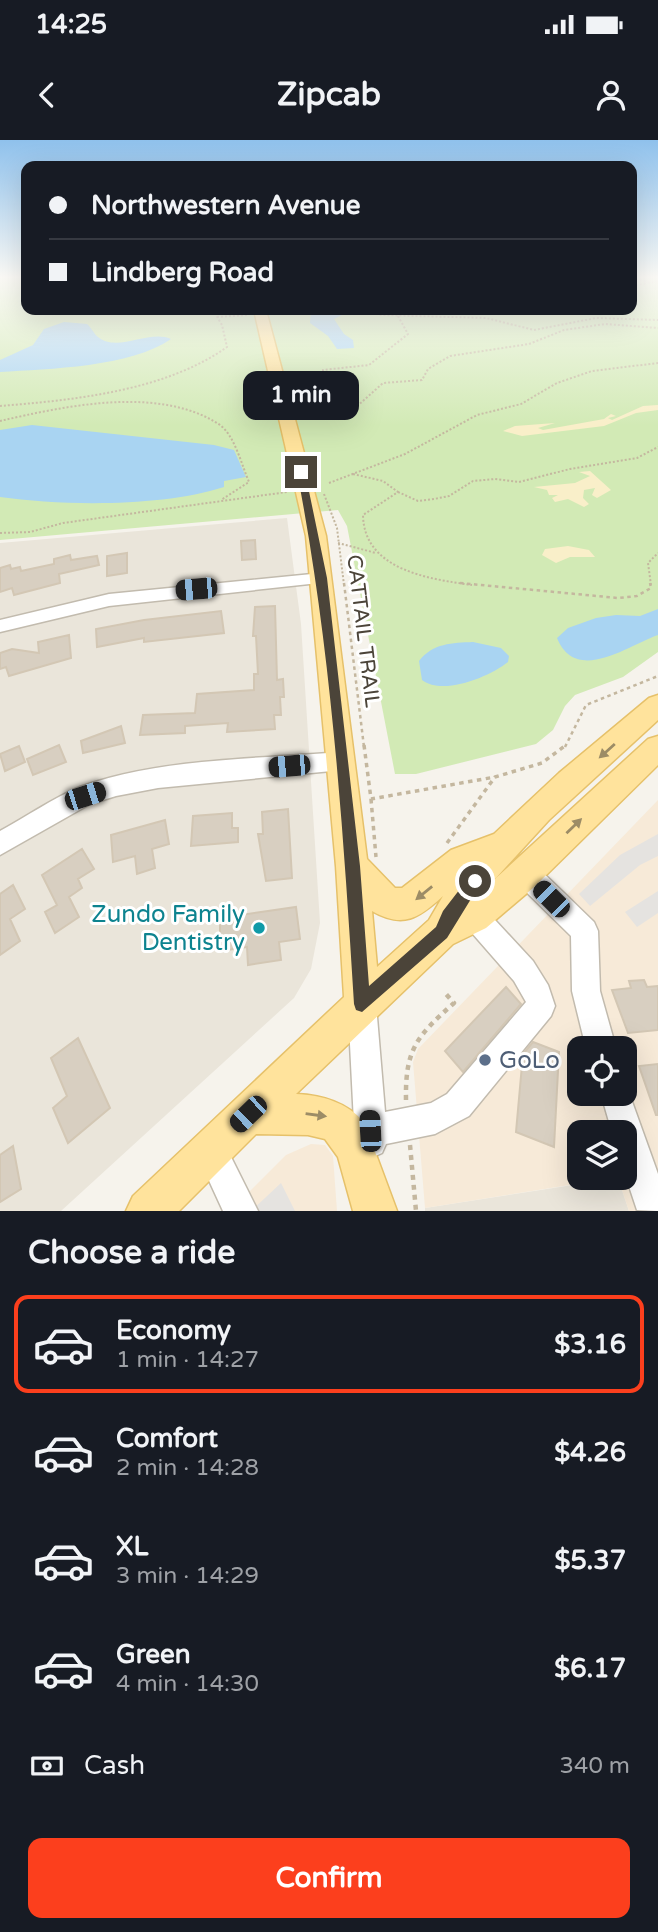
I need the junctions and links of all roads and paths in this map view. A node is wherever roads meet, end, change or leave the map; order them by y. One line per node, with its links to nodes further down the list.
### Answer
1 (221, 326): 10 (path)
2 (265, 326): 25 (main road)
3 (404, 326): 6 (path)
4 (515, 326): 5 (path)
5 (557, 326)
6 (592, 326)
7 (618, 326): 8 (path)
8 (658, 328)
9 (658, 363): 15 (path)
10 (101, 393): 11 (path); 12 (path)
11 (100, 402): 13 (path); 20 (path)
12 (0, 406)
13 (0, 421)
14 (658, 447): 19 (path)
15 (353, 474): 16 (path); 19 (path)
16 (329, 483)
17 (287, 492): 20 (path)
18 (323, 492): 22 (path, CATTAIL TRAIL)
19 (398, 492): 23 (path)
20 (221, 500): 21 (path)
21 (0, 533)
22 (337, 543): 23 (path); 32 (path, CATTAIL TRAIL)
23 (376, 553): 24 (path)
24 (658, 553)
25 (322, 578): 26 (street); 30 (main road)
26 (0, 626)
27 (658, 676): 31 (path)
28 (655, 713): 35 (main road, one-way to 35)
29 (658, 747): 37 (main road, one-way to 29)
30 (342, 761): 33 (street); 36 (main road)
31 (495, 777): 32 (path); 34 (path)
32 (371, 799): 36 (path, CATTAIL TRAIL)
33 (0, 844)
34 (444, 846)
35 (502, 846): 36 (main road, one-way to 36); 39 (main road)
36 (365, 865): 41 (main road)
37 (525, 873): 38 (main road); 42 (street)
38 (474, 916): 39 (main road); 45 (street)
39 (441, 932): 41 (main road)
40 (445, 993): 45 (path)
41 (362, 1004): 44 (main road); 46 (street)
42 (597, 1036)
43 (620, 1106): 52 (street)
44 (248, 1114): 47 (main road); 50 (main road, one-way to 50)
45 (408, 1125): 46 (street); 51 (path)
46 (370, 1131): 50 (street)
47 (211, 1150): 48 (main road); 49 (street)
48 (148, 1211)
49 (241, 1211)
50 (376, 1211)
51 (416, 1211)
52 (657, 1211)

